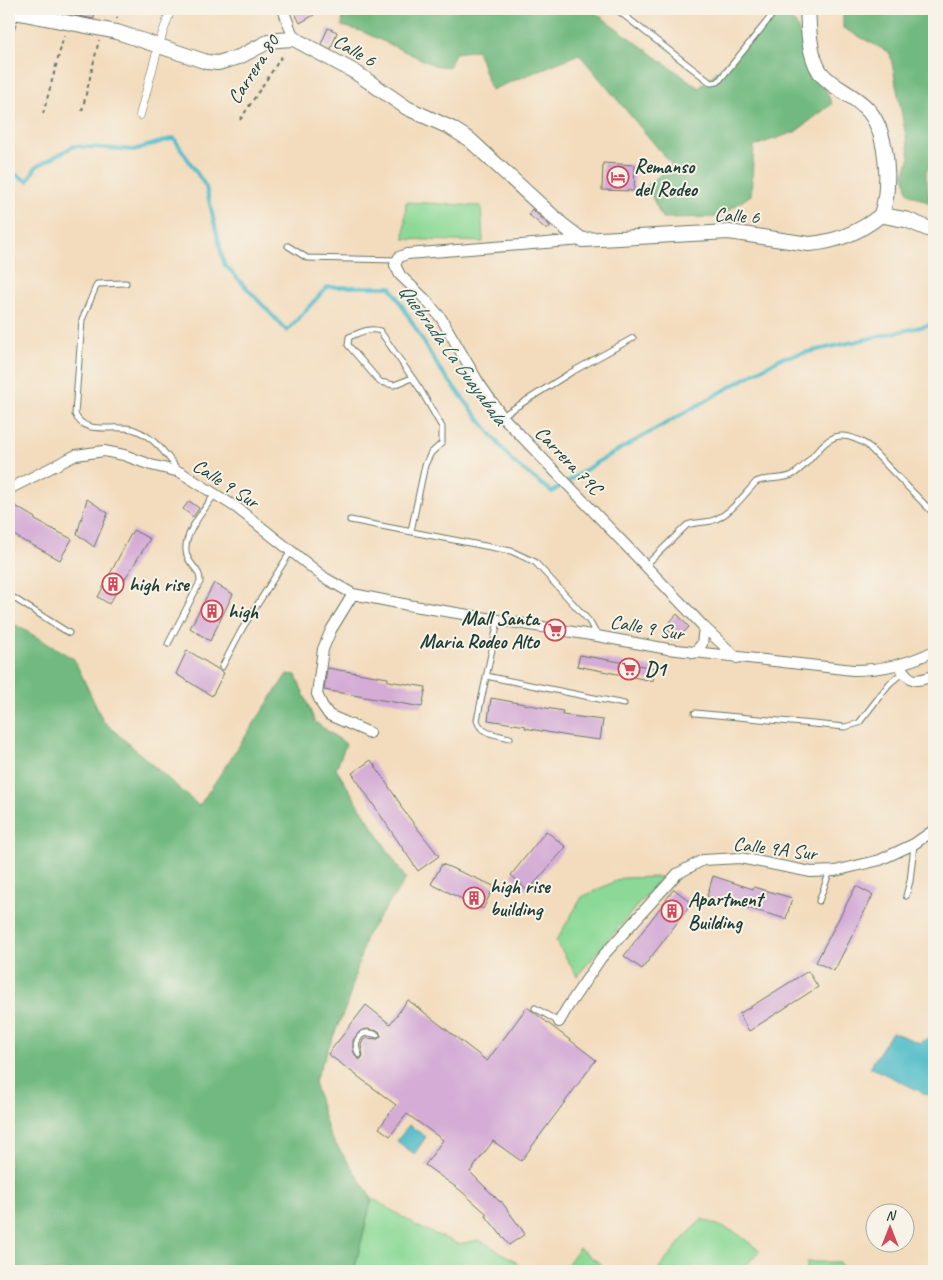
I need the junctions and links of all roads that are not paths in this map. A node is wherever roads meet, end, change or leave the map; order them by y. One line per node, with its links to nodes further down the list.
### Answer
1 (171, 9): 9 (street)
2 (283, 9): 8 (street, Carrera 80)
3 (616, 9): 4 (lane)
4 (776, 9)
5 (808, 9): 11 (main road)
6 (11, 12): 7 (street); 9 (street)
7 (9, 28)
8 (294, 39): 9 (street); 13 (street, Calle 6)
9 (158, 44): 10 (street)
10 (140, 115)
11 (881, 215): 12 (main road); 13 (street, Calle 6)
12 (934, 231)
13 (582, 240): 15 (street, Calle 6)
14 (288, 246): 15 (lane)
15 (398, 259): 19 (street, Carrera 79C)
16 (126, 283): 20 (lane)
17 (633, 338): 19 (lane)
18 (412, 378): 18 (lane); 25 (lane)
19 (502, 416): 27 (street, Carrera 79C)
20 (180, 472): 21 (street, Calle 9 Sur); 22 (street, Calle 9 Sur)
21 (9, 489)
22 (215, 494): 26 (street, Calle 9 Sur); 34 (lane)
23 (934, 514): 27 (lane)
24 (350, 520): 25 (lane)
25 (411, 531): 33 (lane)
26 (291, 551): 28 (street, Calle 9 Sur); 38 (lane)
27 (645, 566): 31 (street, Carrera 79C)
28 (353, 594): 30 (street, Calle 9 Sur); 44 (street)
29 (9, 595): 32 (lane)
30 (498, 620): 33 (street, Calle 9 Sur); 40 (lane)
31 (704, 627): 36 (street); 37 (street, Carrera 79C)
32 (69, 633)
33 (597, 636): 36 (street, Calle 9 Sur)
34 (168, 644)
35 (934, 651): 39 (street, Calle 9 Sur)
36 (694, 653): 37 (street, Calle 9 Sur)
37 (737, 658): 39 (street, Calle 9 Sur)
38 (222, 667)
39 (901, 669): 41 (street); 43 (lane)
40 (486, 676): 42 (lane); 45 (lane)
41 (934, 676)
42 (624, 704)
43 (694, 713)
44 (370, 733)
45 (510, 738)
46 (934, 830): 47 (street, Calle 9A Sur)
47 (914, 844): 48 (street, Calle 9A Sur); 49 (lane)
48 (830, 871): 50 (lane); 52 (street, Calle 9A Sur)
49 (906, 896)
50 (819, 901)
51 (535, 1008): 52 (lane)
52 (560, 1022)
53 (377, 1035): 54 (lane)
54 (359, 1055)

